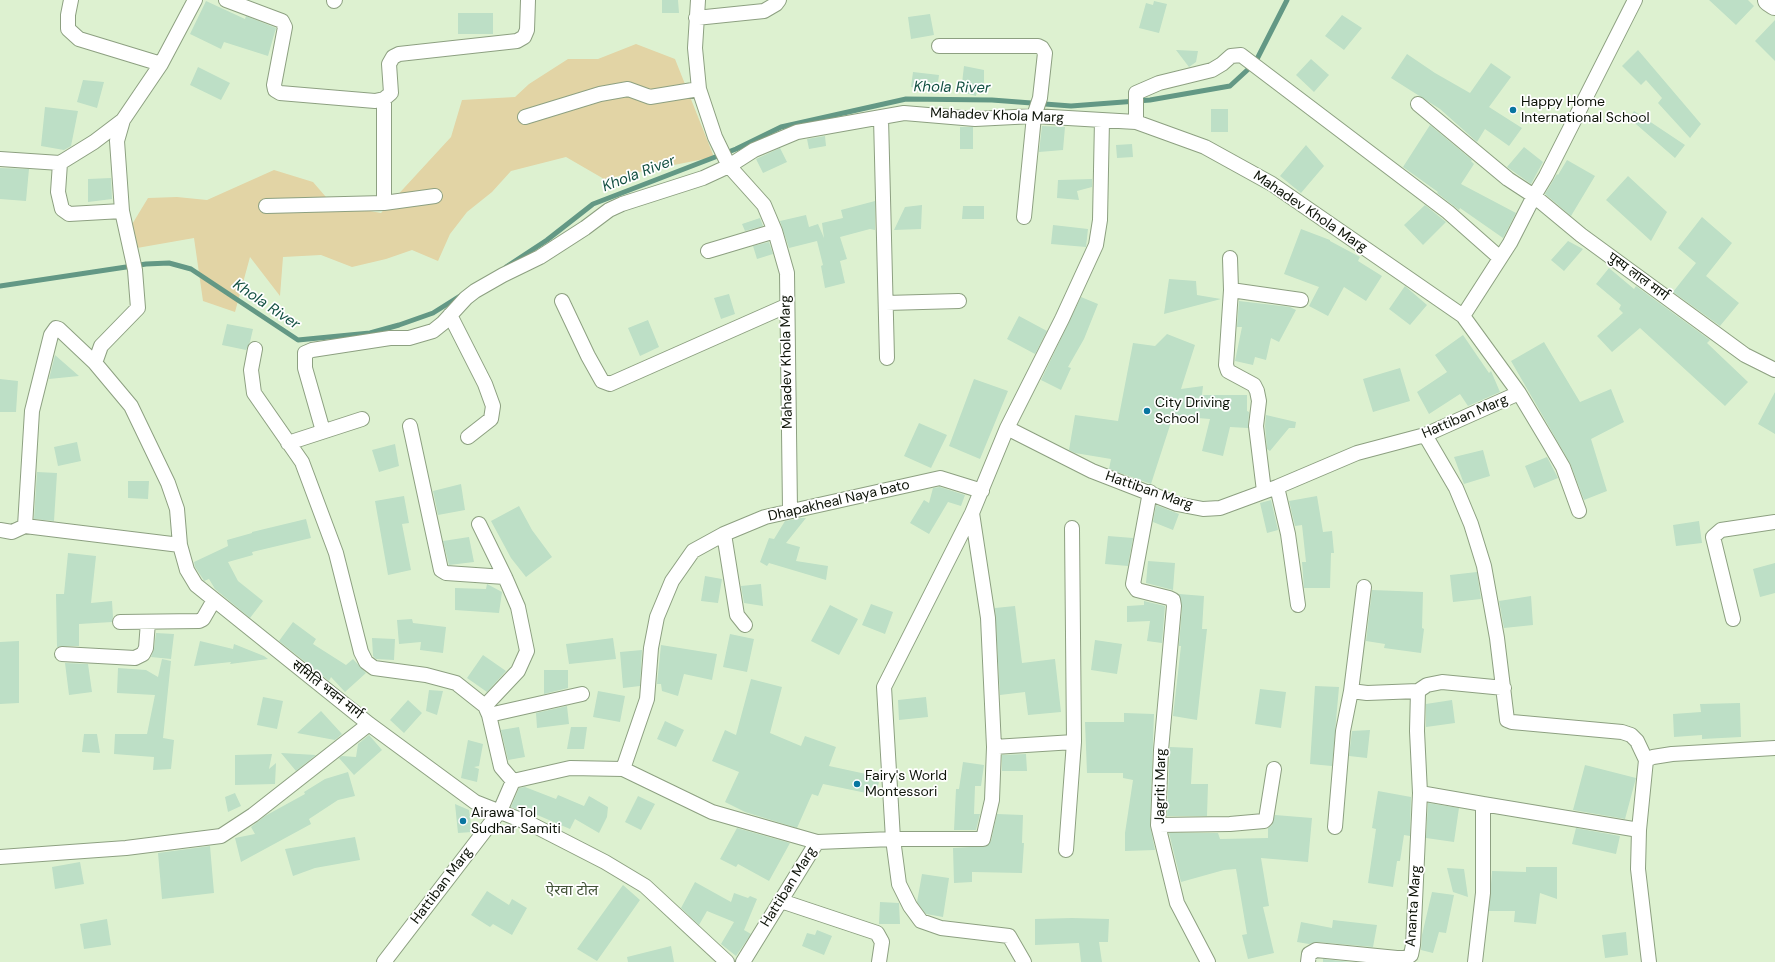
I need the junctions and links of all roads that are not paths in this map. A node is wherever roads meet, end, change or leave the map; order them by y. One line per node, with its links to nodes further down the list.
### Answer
1 (71, 0): 12 (street)
2 (195, 0): 12 (street)
3 (226, 0): 14 (street)
4 (528, 0): 14 (street)
5 (698, 0): 10 (street)
6 (779, 0): 10 (street)
7 (1635, 0): 26 (street)
8 (1769, 0): 9 (main road)
9 (1775, 4)
10 (696, 18): 13 (street)
11 (939, 46): 16 (street)
12 (161, 64): 19 (street)
13 (699, 89): 17 (street); 23 (street)
14 (384, 99): 27 (street)
15 (1418, 104): 26 (street, पुस्प लाल मार्ग)
16 (1037, 107): 18 (street, Mahadev Khola Marg); 20 (street, Mahadev Khola Marg); 30 (street)
17 (525, 117)
18 (881, 118): 23 (street, Mahadev Khola Marg); 39 (street)
19 (123, 120): 24 (street); 29 (street)
20 (1102, 120): 21 (street, Mahadev Khola Marg); 50 (street)
21 (1136, 122): 34 (street); 42 (street, Mahadev Khola Marg)
22 (0, 159): 24 (street)
23 (726, 162): 31 (street, Mahadev Khola Marg); 41 (street)
24 (60, 163): 29 (street)
25 (435, 196): 27 (street)
26 (1534, 196): 34 (street); 46 (street, पुस्प लाल मार्ग)
27 (384, 203): 28 (street)
28 (266, 206)
29 (122, 211): 45 (street)
30 (1024, 217)
31 (775, 230): 32 (street); 40 (street, Mahadev Khola Marg)
32 (708, 251)
33 (1230, 258): 35 (street)
34 (1500, 258): 42 (street)
35 (1231, 290): 36 (street); 55 (street)
36 (1301, 300)
37 (562, 301): 40 (street)
38 (959, 301): 39 (street)
39 (886, 303): 44 (street)
40 (786, 306): 58 (street, Mahadev Khola Marg)
41 (450, 315): 51 (street); 53 (street)
42 (1463, 316): 47 (street, Hattiban Marg)
43 (255, 350): 54 (street)
44 (887, 358)
45 (96, 363): 63 (street, समिति भवन मार्ग); 67 (street, समिति भवन मार्ग)
46 (1775, 370)
47 (1519, 393): 52 (street, Hattiban Marg); 59 (street)
48 (362, 419): 51 (street)
49 (410, 426): 68 (street)
50 (1007, 428): 56 (street); 57 (street, Hattiban Marg)
51 (323, 432): 54 (street)
52 (1425, 435): 55 (street, Hattiban Marg); 77 (street)
53 (468, 437)
54 (288, 443): 81 (street)
55 (1271, 489): 57 (street, Hattiban Marg); 71 (street)
56 (982, 491): 58 (street, Dhapakheal Naya bato); 60 (street)
57 (1150, 492): 93 (street, Jagriti Marg)
58 (790, 510): 66 (street, Dhapakheal Naya bato)
59 (1579, 510)
60 (972, 514): 84 (street); 96 (street)
61 (1775, 522): 72 (street)
62 (479, 524): 68 (street)
63 (25, 526): 65 (street); 67 (street)
64 (1072, 528): 83 (street)
65 (0, 530)
66 (724, 534): 75 (street); 87 (street, Dhapakheal Naya bato)
67 (180, 545): 70 (street, समिति भवन मार्ग)
68 (505, 577): 81 (street)
69 (1364, 587): 78 (street)
70 (214, 600): 74 (street); 82 (street, समिति भवन मार्ग)
71 (1298, 605)
72 (1734, 619)
73 (120, 622): 74 (street)
74 (148, 622): 76 (street)
75 (745, 625)
76 (62, 654)
77 (1504, 688): 79 (street); 86 (street)
78 (1351, 691): 79 (street); 94 (street)
79 (1418, 691): 90 (street, Ananta Marg)
80 (582, 694): 81 (street)
81 (487, 710): 89 (street)
82 (369, 724): 92 (street, समिति भवन मार्ग); 99 (street)
83 (1074, 742): 84 (street); 98 (street)
84 (994, 747): 96 (street, Hattiban Marg)
85 (1775, 748): 86 (street)
86 (1646, 760): 95 (street)
87 (623, 769): 89 (street); 97 (street)
88 (1274, 769): 93 (street)
89 (513, 781): 92 (street)
90 (1420, 793): 91 (street); 101 (street, Ananta Marg)
91 (1483, 804): 95 (street); 109 (street)
92 (500, 811): 102 (street, Hattiban Marg); 103 (street, समिति भवन मार्ग)
93 (1158, 825): 107 (street, Jagriti Marg)
94 (1335, 827)
95 (1639, 830): 110 (street)
96 (893, 839): 97 (street, Hattiban Marg); 106 (street)
97 (817, 842): 100 (street, Hattiban Marg)
98 (1066, 850)
99 (0, 857)
100 (781, 901): 104 (street, Hattiban Marg); 105 (street)
101 (1410, 959): 108 (street, Ananta Marg)
102 (384, 962)
103 (727, 962)
104 (743, 962)
105 (879, 962)
106 (1024, 962)
107 (1208, 962)
108 (1308, 962)
109 (1475, 962)
110 (1649, 962)

